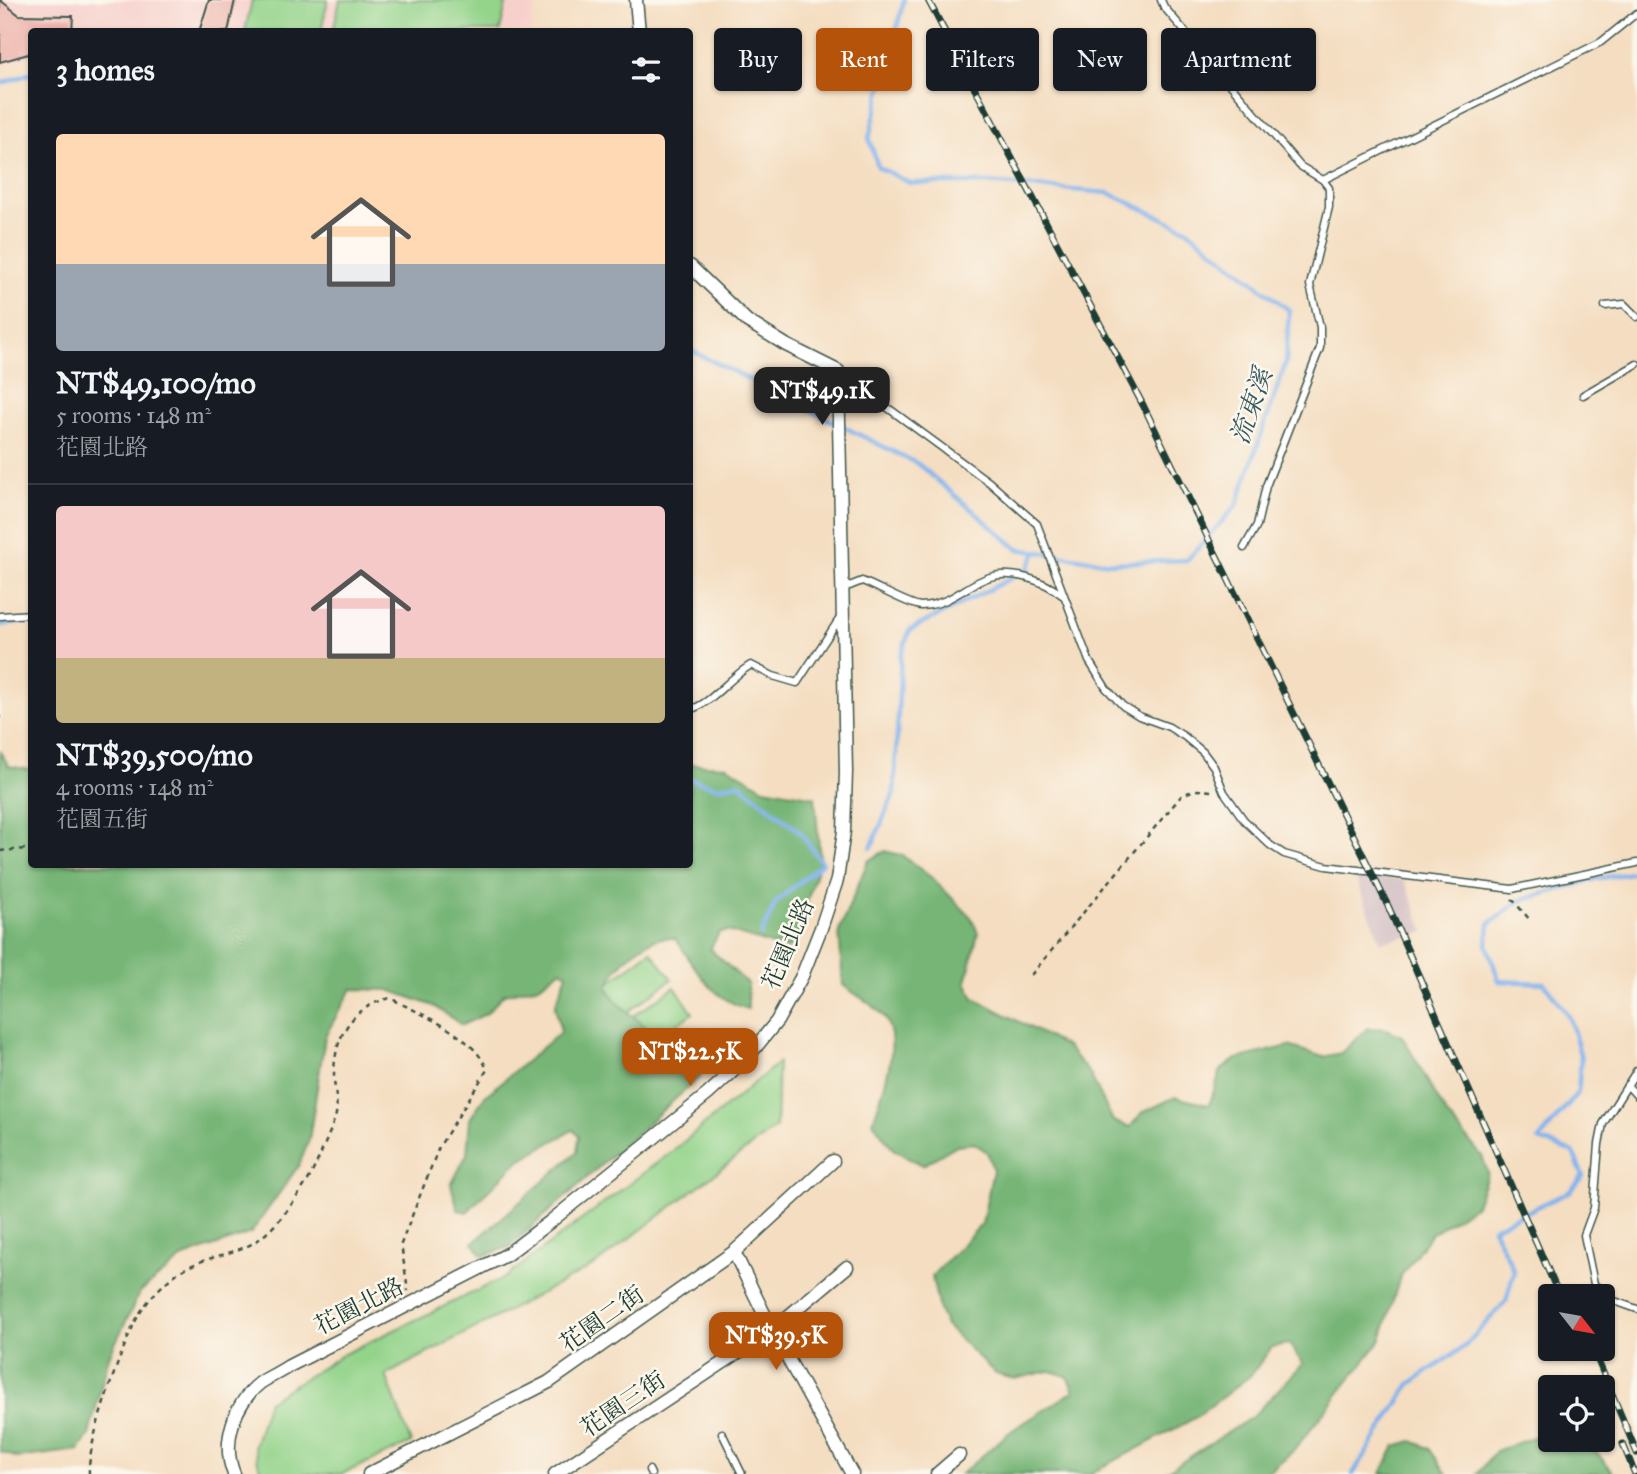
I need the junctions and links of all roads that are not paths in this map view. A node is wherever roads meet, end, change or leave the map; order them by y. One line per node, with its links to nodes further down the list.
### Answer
1 (636, 0): 4 (street)
2 (1161, 0): 5 (lane)
3 (1637, 13): 5 (lane)
4 (639, 28)
5 (1324, 180): 12 (lane)
6 (693, 269): 10 (street)
7 (1605, 306): 8 (lane)
8 (1637, 317)
9 (1637, 364): 11 (lane)
10 (838, 372): 13 (street, 花園北路); 14 (lane)
11 (1583, 395)
12 (1244, 548)
13 (841, 589): 14 (lane); 16 (street, 花園北路)
14 (1063, 594): 19 (lane)
15 (28, 614): 17 (lane)
16 (842, 616): 18 (lane); 30 (street, 花園北路)
17 (0, 617)
18 (693, 709)
19 (1637, 863)
20 (1637, 1070): 21 (lane)
21 (1627, 1085): 22 (lane); 26 (lane)
22 (1637, 1096)
23 (833, 1161): 24 (street, 花園二街)
24 (734, 1252): 27 (street); 31 (street, 花園二街)
25 (848, 1267): 27 (street, 花園三街)
26 (1634, 1308)
27 (772, 1330): 32 (street, 花園三街); 34 (street)
28 (722, 1433): 33 (lane)
29 (959, 1455): 35 (street)
30 (234, 1474)
31 (369, 1474)
32 (555, 1474)
33 (742, 1474)
34 (852, 1474)
35 (937, 1474)

